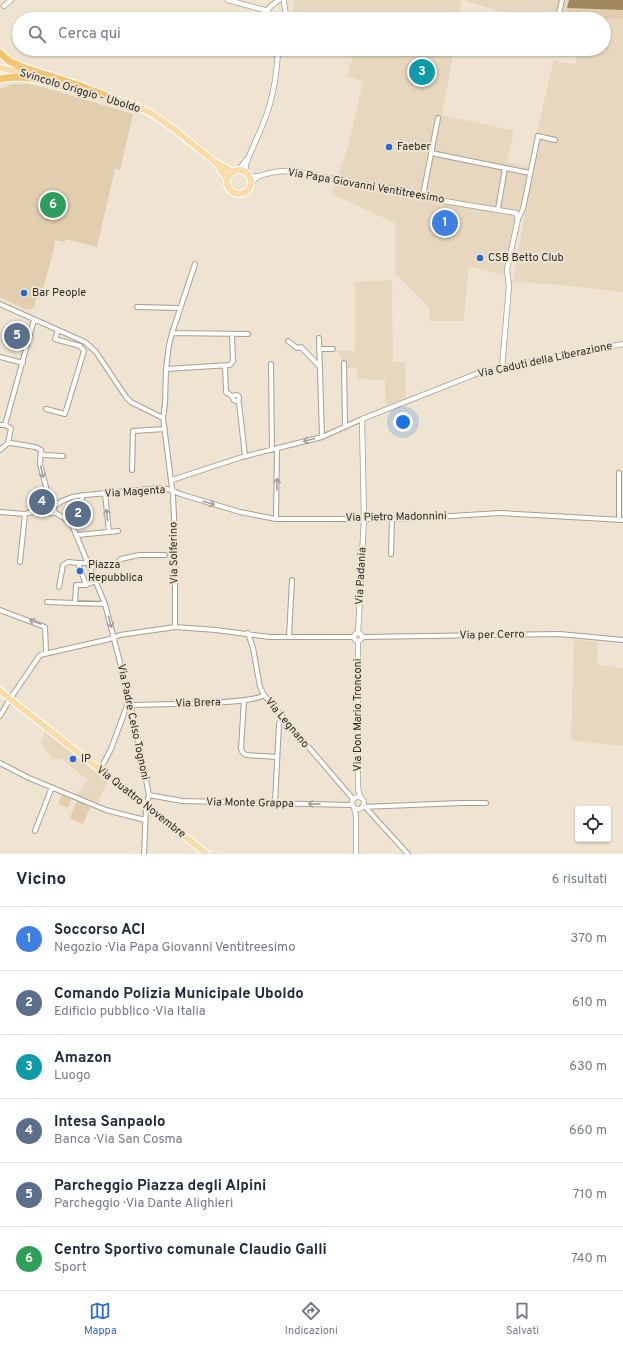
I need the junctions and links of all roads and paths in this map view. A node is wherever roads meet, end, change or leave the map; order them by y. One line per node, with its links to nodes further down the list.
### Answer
1 (11, 0): 6 (street)
2 (228, 0): 7 (street)
3 (562, 0): 8 (street)
4 (277, 1): 5 (street); 7 (street)
5 (284, 3)
6 (4, 6)
7 (268, 11)
8 (559, 12)
9 (0, 53): 13 (highway)
10 (277, 56): 17 (street)
11 (0, 68): 13 (main road, Svincolo Origgio - Uboldo)
12 (0, 79): 13 (highway)
13 (112, 98): 18 (main road, Svincolo Origgio - Uboldo)
14 (438, 118): 16 (street)
15 (555, 140): 21 (street)
16 (431, 153): 19 (street); 26 (street)
17 (248, 157): 20 (street); 22 (street)
18 (215, 162): 20 (main road, Svincolo Origgio - Uboldo); 24 (main road, Svincolo Origgio - Uboldo)
19 (505, 168): 21 (street); 27 (street)
20 (235, 171): 22 (main road); 24 (main road)
21 (530, 173): 28 (street)
22 (248, 176): 23 (street, Via Papa Giovanni Ventitreesimo); 25 (main road)
23 (259, 176): 25 (street); 26 (street, Via Papa Giovanni Ventitreesimo)
24 (227, 179): 25 (main road)
25 (250, 186)
26 (423, 196): 27 (street, Via Papa Giovanni Ventitreesimo)
27 (498, 209): 28 (street, Via Papa Giovanni Ventitreesimo)
28 (518, 216): 49 (street)
29 (195, 264): 32 (street, Via Solferino)
30 (0, 304): 33 (street)
31 (137, 307): 32 (street)
32 (180, 308): 35 (street, Via Solferino)
33 (34, 320): 34 (street); 44 (street)
34 (58, 330): 51 (street); 52 (street)
35 (172, 333): 36 (street); 50 (street, Via Solferino)
36 (232, 334): 37 (street); 47 (street)
37 (248, 334)
38 (319, 338): 41 (street)
39 (288, 341): 48 (street)
40 (623, 344): 49 (street, Via Caduti della Liberazione)
41 (320, 349): 42 (street); 48 (street)
42 (332, 349)
43 (0, 357): 44 (street)
44 (23, 363): 55 (street)
45 (344, 363): 56 (street)
46 (271, 364): 60 (street)
47 (225, 366): 50 (street); 64 (street)
48 (320, 367): 58 (street)
49 (502, 367): 53 (street, Via Caduti della Liberazione)
50 (166, 368): 52 (street, Via Solferino)
51 (46, 409)
52 (163, 418): 57 (street, Via Solferino)
53 (362, 419): 56 (street, Via Caduti della Liberazione); 74 (street, Via Padania)
54 (0, 425): 55 (street)
55 (6, 425): 59 (street)
56 (345, 425): 58 (street, Via Caduti della Liberazione)
57 (165, 428): 65 (street); 67 (street, Via Solferino)
58 (322, 437): 60 (street, Via Caduti della Liberazione, one-way to 60)
59 (8, 443): 61 (street); 62 (street)
60 (275, 449): 64 (street, Via Caduti della Liberazione); 75 (street, one-way to 60)
61 (0, 450)
62 (41, 454): 63 (street); 71 (street, one-way to 71)
63 (63, 456)
64 (245, 456): 67 (street, Via Caduti della Liberazione)
65 (132, 470)
66 (619, 473): 77 (street)
67 (172, 480): 68 (street, Via Solferino)
68 (172, 490): 69 (street, Via Magenta); 75 (street, Via Pietro Madonnini, one-way to 75); 95 (street, Via Solferino)
69 (105, 494): 70 (street, Via Magenta); 80 (street, one-way to 69)
70 (82, 495): 71 (street, Via Magenta); 78 (street)
71 (52, 509): 73 (street, Via Magenta); 78 (street)
72 (0, 512): 73 (street, Via Magenta)
73 (25, 514): 84 (street)
74 (364, 518): 75 (street, Via Pietro Madonnini); 76 (street, Via Pietro Madonnini); 97 (street, Via Padania)
75 (276, 519)
76 (392, 519): 77 (street, Via Pietro Madonnini); 83 (street)
77 (621, 520)
78 (70, 521): 81 (street, Via Padre Celso Tognoni)
79 (118, 531): 80 (street)
80 (109, 532): 81 (street)
81 (77, 535): 86 (street, Via Padre Celso Tognoni)
82 (165, 554): 86 (street)
83 (391, 554)
84 (20, 562)
85 (78, 564): 86 (street); 89 (street); 90 (street)
86 (89, 565): 88 (street, Via Padre Celso Tognoni)
87 (292, 580): 99 (street)
88 (96, 581): 89 (street); 93 (street, Via Padre Celso Tognoni)
89 (86, 585): 92 (street)
90 (59, 587)
91 (47, 602): 92 (street)
92 (75, 603): 93 (street)
93 (105, 604): 98 (street, Via Padre Celso Tognoni, one-way to 98)
94 (0, 610): 103 (street, one-way to 94)
95 (175, 627): 96 (street); 98 (street)
96 (248, 634): 99 (street); 105 (street, Via Legnano)
97 (360, 635): 100 (street); 101 (street, Via per Cerro); 102 (street)
98 (114, 637): 103 (street); 107 (street, Via Padre Celso Tognoni)
99 (289, 637): 100 (street)
100 (353, 637): 102 (street)
101 (623, 640)
102 (358, 641): 117 (street, Via Don Mario Tronconi)
103 (46, 653): 106 (street)
104 (0, 691): 106 (main road, Via Quattro Novembre)
105 (264, 695): 108 (street, Via Brera); 111 (street, Via Legnano)
106 (10, 699): 110 (street); 114 (main road, Via Quattro Novembre)
107 (130, 699): 109 (street, Via Padre Celso Tognoni); 114 (street)
108 (244, 700): 109 (street, Via Brera); 112 (street)
109 (131, 705): 116 (street, Via Padre Celso Tognoni)
110 (0, 716)
111 (282, 718): 112 (street); 117 (street, Via Legnano)
112 (277, 757): 118 (street)
113 (0, 763): 115 (street)
114 (100, 770): 120 (main road, Via Quattro Novembre)
115 (52, 787): 123 (street); 124 (street)
116 (149, 795): 118 (street, Via Monte Grappa); 120 (street, Via Padre Celso Tognoni)
117 (355, 801): 118 (street, Via Monte Grappa, one-way to 118); 121 (street); 121 (street); 122 (street)
118 (275, 803)
119 (486, 803): 121 (street)
120 (146, 807): 123 (street, Via Padre Celso Tognoni); 126 (main road, Via Quattro Novembre)
121 (363, 807): 122 (street); 128 (street)
122 (356, 816): 127 (street)
123 (145, 820): 125 (street, Via Padre Celso Tognoni)
124 (35, 831)
125 (144, 854)
126 (207, 854)
127 (356, 854)
128 (408, 854)

